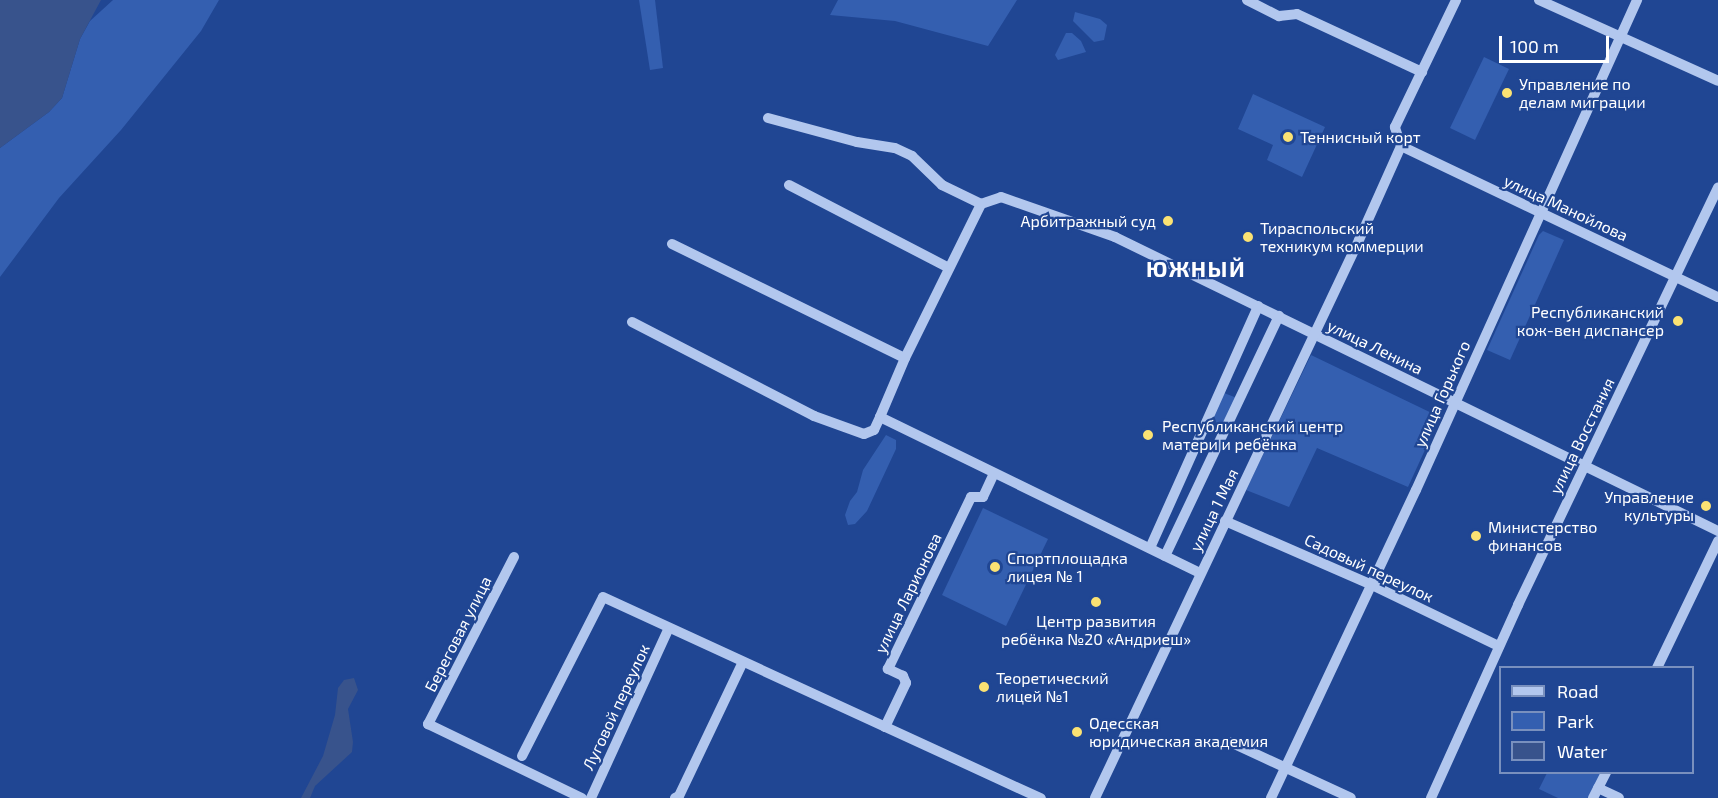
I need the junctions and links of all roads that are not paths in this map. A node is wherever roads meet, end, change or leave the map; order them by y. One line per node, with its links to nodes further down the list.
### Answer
1 (1247, 0): 6 (street)
2 (1456, 0): 6 (street, улица 1 Мая)
3 (1539, 0): 5 (street)
4 (1638, 0): 5 (street, улица Горького)
5 (1621, 36): 7 (street); 13 (street, улица Горького)
6 (1422, 72): 9 (street, улица 1 Мая)
7 (1718, 81)
8 (768, 118): 12 (street)
9 (1401, 146): 13 (street, улица Манойлова); 21 (street, улица 1 Мая)
10 (789, 185): 15 (street)
11 (1718, 187): 16 (street, улица Восстания)
12 (981, 204): 15 (street); 18 (street, улица Ленина)
13 (1540, 212): 16 (street, улица Манойлова); 23 (street, улица Горького)
14 (672, 244): 22 (street)
15 (949, 268): 22 (street)
16 (1675, 276): 17 (street, улица Манойлова); 25 (street, улица Восстания)
17 (1718, 297)
18 (1258, 306): 19 (street, улица Ленина); 30 (street)
19 (1279, 316): 21 (street, улица Ленина); 32 (street)
20 (632, 322): 24 (street)
21 (1315, 334): 23 (street, улица Ленина); 27 (street, улица 1 Мая)
22 (904, 358): 24 (street)
23 (1454, 403): 25 (street, улица Ленина); 34 (street, улица Горького)
24 (880, 417): 26 (street)
25 (1585, 465): 28 (street, улица Ленина); 36 (street, улица Восстания)
26 (994, 473): 30 (street); 39 (street, улица Ларионова)
27 (1225, 521): 33 (street, улица 1 Мая); 34 (street, Садовый переулок)
28 (1718, 531)
29 (1718, 541): 38 (street)
30 (1150, 548): 32 (street)
31 (514, 556): 45 (street, Береговая улица)
32 (1165, 556): 33 (street)
33 (1200, 573): 49 (street, улица 1 Мая)
34 (1372, 585): 36 (street, Садовый переулок); 42 (street, улица Горького)
35 (669, 628): 37 (street); 41 (street); 46 (street, Луговой переулок)
36 (1499, 646): 52 (street, улица Восстания)
37 (743, 662): 39 (street); 47 (street)
38 (1658, 666)
39 (885, 727): 48 (street)
40 (1230, 742): 42 (street)
41 (522, 756)
42 (1286, 768): 50 (street, улица Горького); 51 (street)
43 (1605, 774): 44 (street)
44 (1596, 793): 53 (street)
45 (582, 798)
46 (591, 798)
47 (675, 798)
48 (1041, 798)
49 (1095, 798)
50 (1271, 798)
51 (1351, 798)
52 (1431, 798)
53 (1619, 798)

